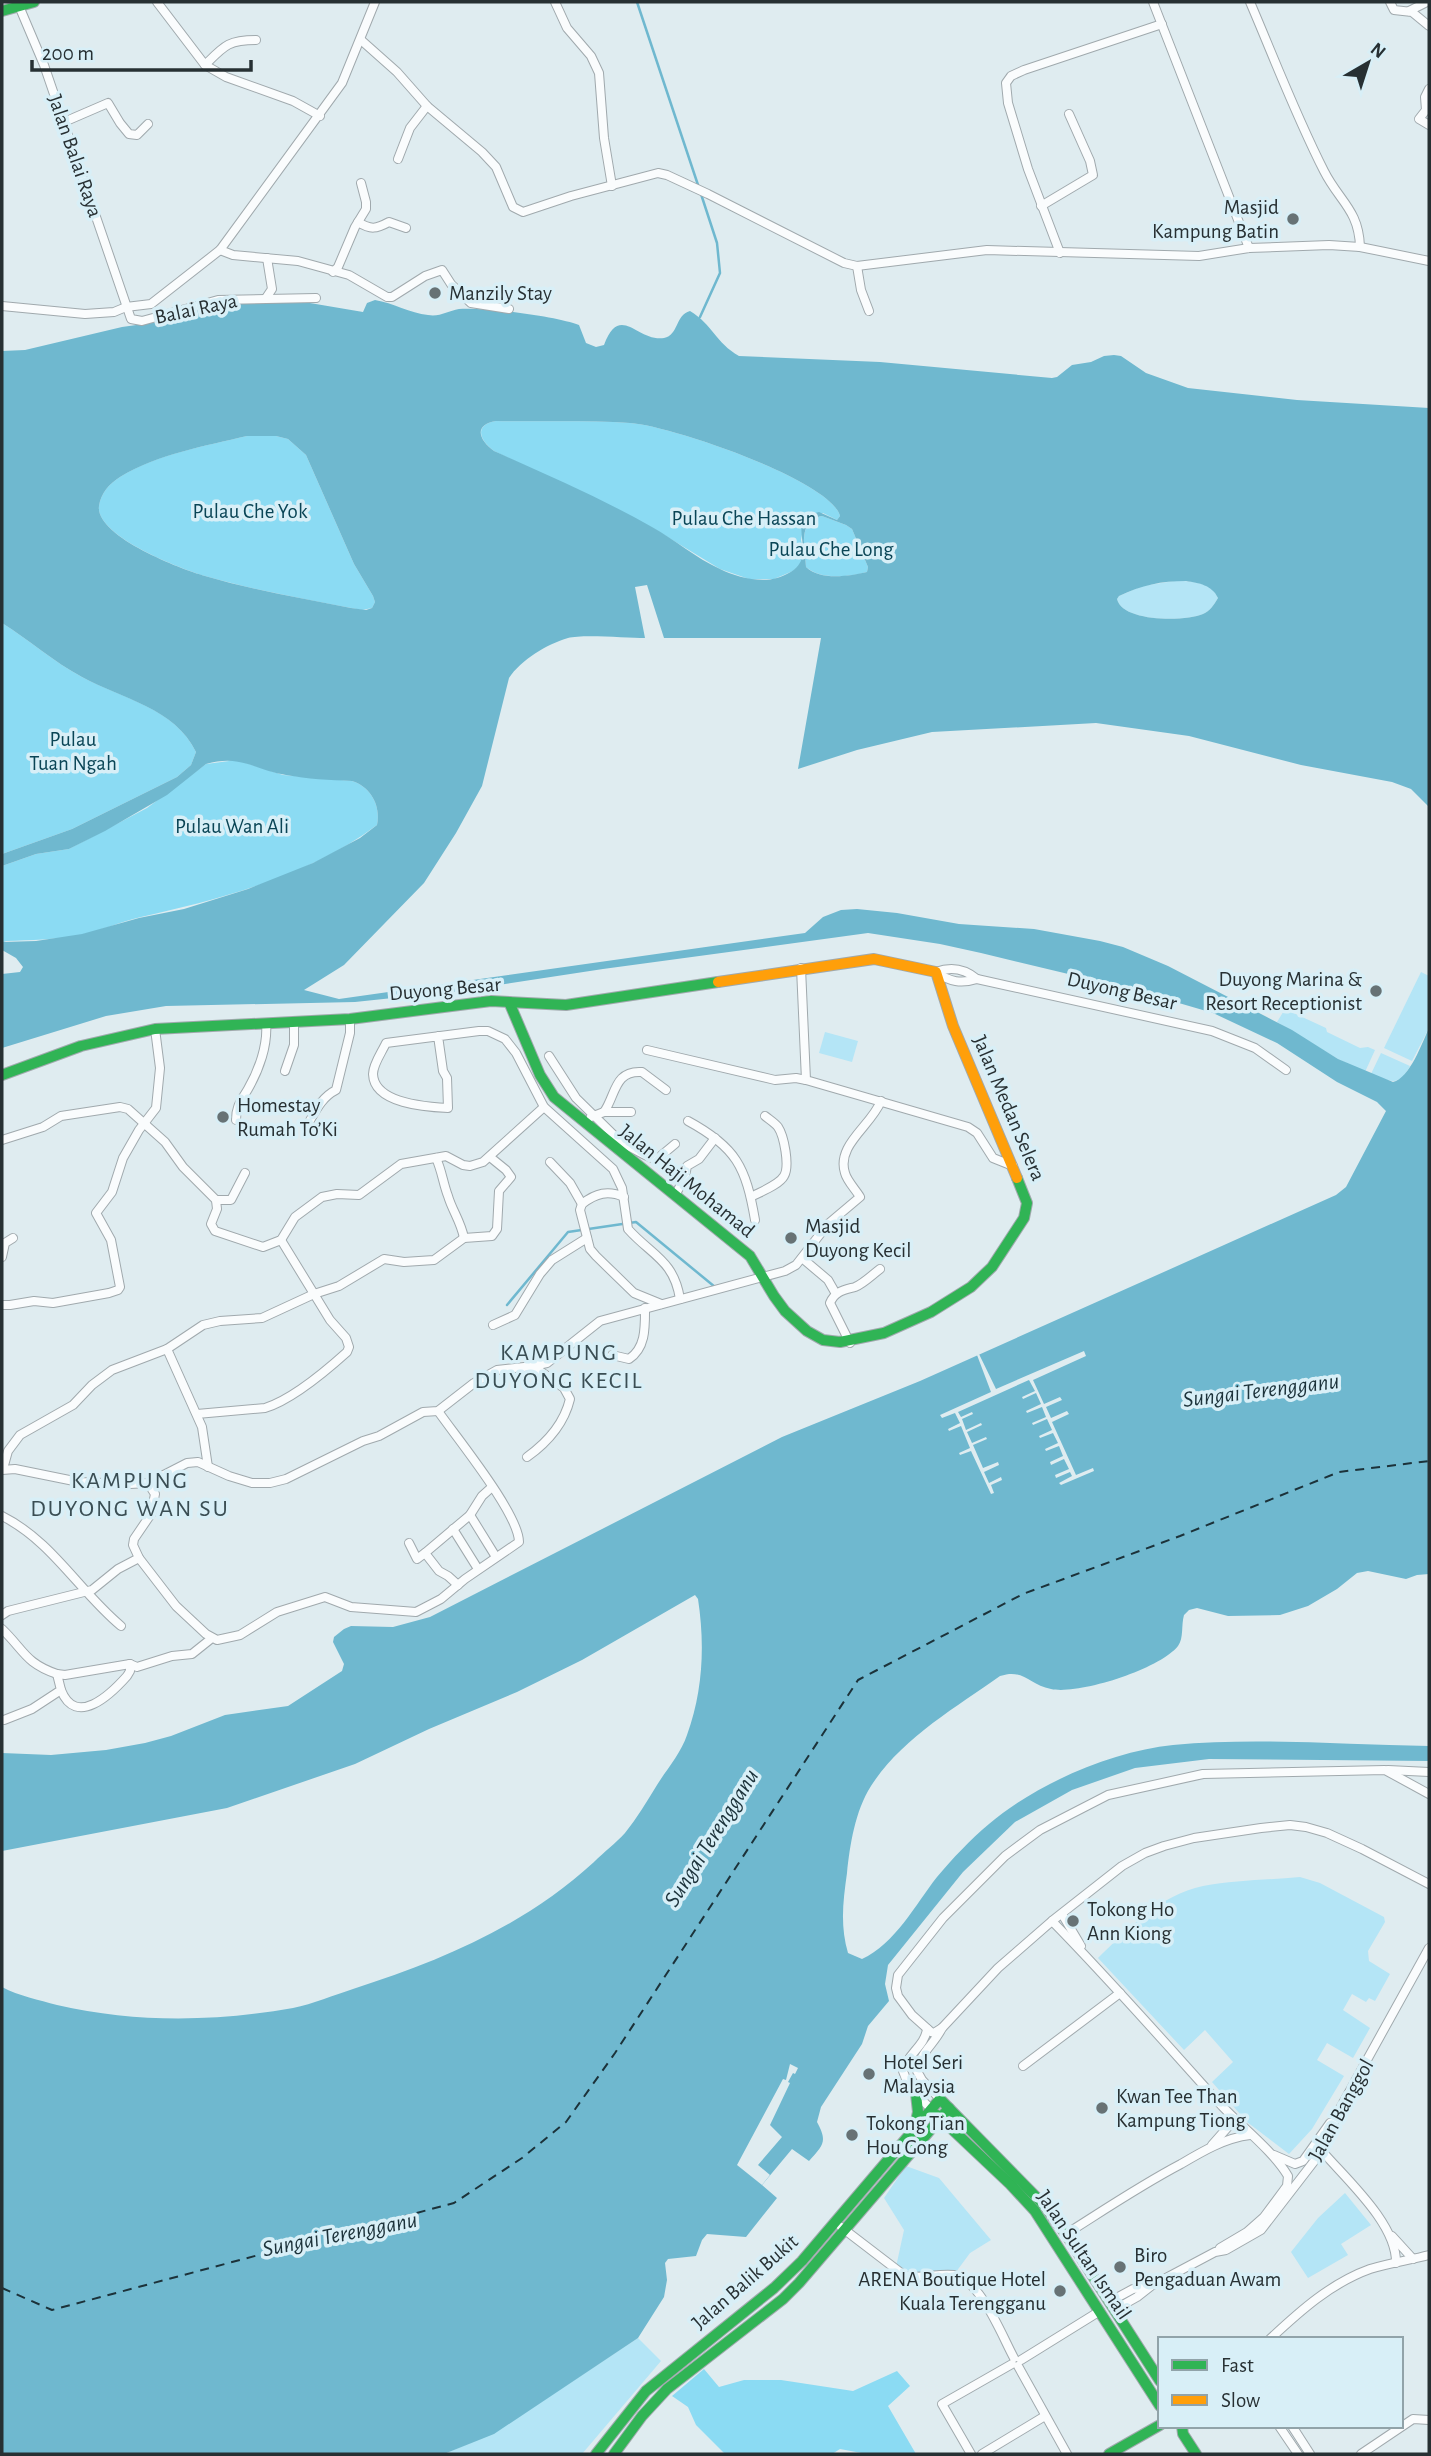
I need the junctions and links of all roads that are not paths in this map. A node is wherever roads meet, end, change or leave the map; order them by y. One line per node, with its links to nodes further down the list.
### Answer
1 (34, 2): 9 (street)
2 (157, 2): 16 (street)
3 (375, 2): 15 (street)
4 (555, 2): 26 (street)
5 (1153, 2): 12 (street)
6 (1250, 2): 30 (street)
7 (1390, 2): 11 (street)
8 (1427, 2): 11 (street)
9 (19, 6): 10 (street); 21 (street, Jalan Balai Raya)
10 (2, 11)
11 (1409, 11): 13 (street)
12 (1162, 24): 27 (street); 31 (street)
13 (1429, 26)
14 (256, 40): 16 (street)
15 (361, 40): 18 (street); 20 (street)
16 (205, 65): 20 (street)
17 (1429, 89): 23 (street)
18 (427, 106): 24 (street); 26 (street)
19 (1069, 114): 27 (street)
20 (320, 116): 32 (street)
21 (64, 122): 22 (street); 41 (street, Jalan Balai Raya)
22 (148, 124)
23 (1429, 125)
24 (398, 159)
25 (360, 183): 28 (street)
26 (611, 186): 36 (street)
27 (1041, 206): 33 (street)
28 (358, 222): 29 (street); 37 (street)
29 (406, 228)
30 (1360, 247): 31 (street); 35 (street)
31 (1249, 248): 33 (street)
32 (220, 250): 34 (street); 41 (street)
33 (1060, 253): 36 (street)
34 (267, 258): 37 (street); 38 (street)
35 (1429, 261)
36 (857, 266): 43 (street)
37 (333, 272): 42 (street)
38 (266, 298): 39 (street, Balai Raya); 41 (street, Balai Raya)
39 (316, 298)
40 (2, 306): 41 (street)
41 (127, 307)
42 (509, 309)
43 (869, 311)
44 (801, 968): 45 (street, Duyong Besar); 46 (street, Duyong Besar); 59 (street)
45 (936, 972): 56 (street, Duyong Besar); 78 (street, Jalan Medan Selera)
46 (509, 1002): 47 (street, Duyong Besar); 54 (street, Jalan Haji Mohamad)
47 (350, 1019): 48 (street, Duyong Besar); 70 (street)
48 (293, 1022): 49 (street, Duyong Besar); 57 (street)
49 (267, 1023): 50 (street, Duyong Besar); 67 (street)
50 (155, 1029): 58 (street, Duyong Besar); 69 (street)
51 (439, 1036): 51 (street); 55 (street)
52 (647, 1050): 59 (street)
53 (550, 1056): 66 (street)
54 (532, 1057): 55 (street); 66 (street, Jalan Haji Mohamad)
55 (520, 1061): 62 (street)
56 (1286, 1070)
57 (285, 1072)
58 (2, 1075)
59 (806, 1080): 61 (street)
60 (666, 1090): 63 (street)
61 (881, 1101): 78 (street); 91 (street)
62 (544, 1107): 75 (street); 82 (street)
63 (604, 1112): 64 (street); 66 (street)
64 (631, 1112)
65 (765, 1116): 81 (street)
66 (587, 1118): 74 (street, Jalan Haji Mohamad)
67 (236, 1120)
68 (688, 1121): 71 (street)
69 (144, 1122): 72 (street); 83 (street); 98 (street)
70 (308, 1124)
71 (715, 1138): 80 (street); 81 (street)
72 (2, 1140)
73 (675, 1144): 74 (street)
74 (620, 1147): 80 (street, Jalan Haji Mohamad)
75 (490, 1157): 76 (street); 88 (street)
76 (436, 1158): 88 (street); 89 (street)
77 (550, 1162): 84 (street)
78 (1013, 1166): 101 (street, Jalan Medan Selera)
79 (245, 1173): 83 (street)
80 (675, 1196): 93 (street, Jalan Haji Mohamad)
81 (751, 1197): 85 (street)
82 (624, 1198): 84 (street); 96 (street)
83 (216, 1200): 89 (street)
84 (582, 1204): 86 (street)
85 (755, 1220)
86 (586, 1233): 97 (street); 100 (street)
87 (13, 1238): 90 (street)
88 (464, 1238): 94 (street)
89 (281, 1240): 94 (street)
90 (2, 1257)
91 (802, 1258): 93 (street); 95 (street)
92 (880, 1269): 95 (street)
93 (763, 1278): 96 (street); 101 (street, Jalan Medan Selera)
94 (314, 1294): 102 (street); 106 (street)
95 (836, 1294): 101 (street)
96 (680, 1299): 97 (street)
97 (661, 1304): 99 (street)
98 (2, 1305)
99 (645, 1308): 103 (street); 104 (street)
100 (493, 1325)
101 (850, 1343)
102 (167, 1349): 106 (street); 109 (street)
103 (612, 1355)
104 (534, 1366): 105 (street); 107 (street)
105 (438, 1411): 108 (street); 111 (street)
106 (197, 1414): 108 (street)
107 (527, 1457)
108 (208, 1467): 110 (street)
109 (3, 1470): 110 (street)
110 (148, 1483): 118 (street)
111 (492, 1487): 112 (street); 117 (street)
112 (470, 1515): 114 (street); 117 (street)
113 (2, 1516): 121 (street)
114 (453, 1529): 116 (street); 119 (street)
115 (409, 1543): 116 (street)
116 (425, 1553): 120 (street)
117 (496, 1557): 119 (street)
118 (139, 1558): 121 (street); 125 (street)
119 (478, 1569): 120 (street)
120 (458, 1585): 125 (street)
121 (86, 1592): 122 (street); 123 (street)
122 (2, 1615)
123 (121, 1626)
124 (2, 1629): 127 (street)
125 (212, 1638): 126 (street)
126 (130, 1664): 127 (street); 128 (street)
127 (57, 1674): 128 (street)
128 (61, 1690): 129 (street)
129 (4, 1720)
130 (1385, 1770): 131 (street); 132 (street); 140 (street)
131 (1429, 1772)
132 (1429, 1794)
133 (1429, 1884): 134 (street)
134 (1062, 1914): 135 (street); 137 (street)
135 (1052, 1922): 137 (street); 139 (street)
136 (1429, 1948): 146 (street, Jalan Banggol)
137 (1088, 1958): 138 (street)
138 (1120, 1993): 141 (street); 148 (street)
139 (942, 2028): 140 (street); 143 (street)
140 (927, 2029): 142 (street)
141 (1023, 2066)
142 (916, 2094): 145 (street); 149 (street)
143 (940, 2099): 144 (street, Jalan Sultan Ismail); 145 (street, Jalan Balik Bukit)
144 (949, 2108): 147 (street, Jalan Balik Bukit); 159 (street, Jalan Sultan Ismail)
145 (931, 2109): 147 (street, Jalan Sultan Ismail); 149 (street, Jalan Balik Bukit)
146 (1337, 2114): 154 (street, Jalan Banggol); 155 (street)
147 (940, 2118): 150 (street, Jalan Sultan Ismail); 152 (street, Jalan Balik Bukit)
148 (1235, 2119): 151 (street); 153 (street)
149 (913, 2131): 156 (street, Jalan Balik Bukit)
150 (958, 2135): 152 (street); 165 (street, Jalan Sultan Ismail)
151 (1250, 2135): 153 (street); 155 (street)
152 (925, 2136): 158 (street, Jalan Balik Bukit)
153 (1207, 2149): 159 (street)
154 (1322, 2151): 157 (street); 160 (street, Jalan Banggol)
155 (1271, 2154): 160 (street)
156 (836, 2223): 158 (street); 178 (street, Jalan Balik Bukit)
157 (1385, 2228): 162 (street); 163 (street)
158 (846, 2231): 167 (street); 179 (street, Jalan Balik Bukit)
159 (1066, 2234): 164 (street, Jalan Sultan Ismail)
160 (1215, 2252): 164 (street, Jalan Banggol)
161 (1429, 2255): 162 (street)
162 (1413, 2259): 163 (street)
163 (1396, 2263): 166 (street)
164 (1112, 2306): 168 (street, Jalan Sultan Ismail)
165 (1100, 2311): 167 (street); 169 (street, Jalan Sultan Ismail)
166 (1272, 2337)
167 (1016, 2362): 170 (street); 180 (street)
168 (1158, 2378)
169 (1158, 2403)
170 (1045, 2416): 181 (street); 182 (street)
171 (1429, 2420): 173 (street)
172 (1158, 2426): 183 (street)
173 (1403, 2426)
174 (1280, 2428): 185 (street)
175 (1293, 2428): 186 (street)
176 (1400, 2428): 187 (street)
177 (1180, 2429): 184 (street)
178 (596, 2454)
179 (614, 2454)
180 (971, 2454)
181 (982, 2454)
182 (1067, 2454)
183 (1109, 2454)
184 (1196, 2454)
185 (1298, 2454)
186 (1310, 2454)
187 (1361, 2454)

